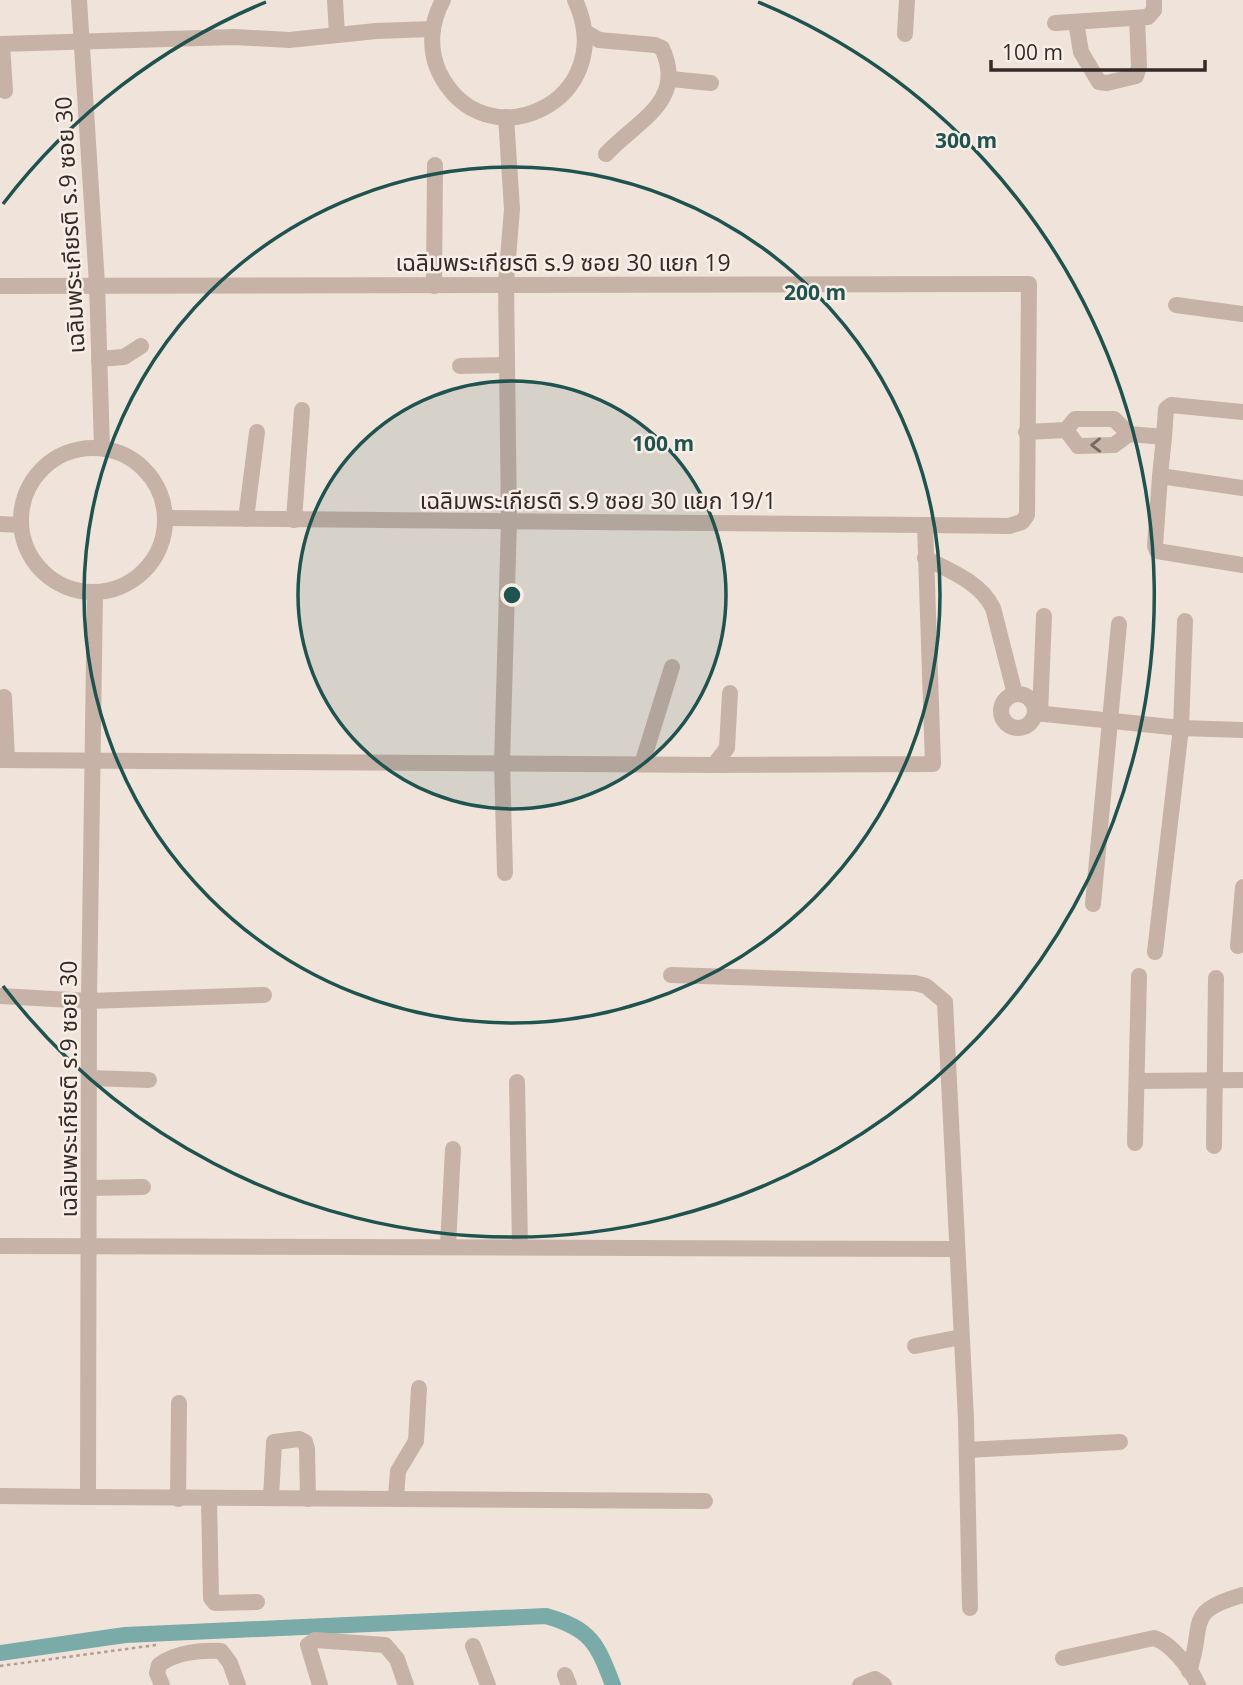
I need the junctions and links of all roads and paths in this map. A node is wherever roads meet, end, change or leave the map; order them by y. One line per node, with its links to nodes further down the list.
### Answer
1 (79, 0): 14 (street, เฉลิมพระเกียรติ ร.9 ซอย 30)
2 (335, 0): 13 (street)
3 (443, 0): 10 (street)
4 (575, 0): 11 (street)
5 (907, 0): 12 (street)
6 (1154, 0): 7 (street)
7 (1137, 18): 8 (street); 8 (street)
8 (1076, 22): 9 (street)
9 (1055, 23)
10 (433, 29): 13 (street); 19 (street)
11 (585, 32): 16 (street); 19 (street)
12 (905, 34)
13 (337, 35): 14 (street)
14 (82, 40): 15 (street); 23 (street, เฉลิมพระเกียรติ ร.9 ซอย 30)
15 (1, 44): 18 (street)
16 (671, 79): 17 (street); 20 (street)
17 (711, 83)
18 (5, 91)
19 (506, 117): 22 (street)
20 (606, 154)
21 (435, 165): 25 (street)
22 (506, 283): 25 (street, เฉลิมพระเกียรติ ร.9 ซอย 30 แยก 19); 30 (street); 36 (street, เฉลิมพระเกียรติ ร.9 ซอย 30 แยก 19)
23 (97, 284): 24 (street, เฉลิมพระเกียรติ ร.9 ซอย 30 แยก 19); 25 (street, เฉลิมพระเกียรติ ร.9 ซอย 30 แยก 19); 29 (street, เฉลิมพระเกียรติ ร.9 ซอย 30)
24 (0, 286)
25 (434, 286)
26 (1176, 305): 27 (street)
27 (1243, 314)
28 (141, 346): 29 (street)
29 (99, 359): 39 (street, เฉลิมพระเกียรติ ร.9 ซอย 30)
30 (506, 365): 31 (street); 45 (street)
31 (460, 366)
32 (302, 410): 44 (street)
33 (1243, 412): 38 (street)
34 (1066, 430): 36 (street); 37 (street); 37 (street, one-way to 34)
35 (257, 432): 43 (street)
36 (1026, 432): 48 (street, เฉลิมพระเกียรติ ร.9 ซอย 30 แยก 19/1)
37 (1129, 434): 38 (street)
38 (1164, 436): 40 (street)
39 (102, 448): 42 (street); 47 (street)
40 (1160, 476): 41 (street); 50 (street)
41 (1243, 488)
42 (165, 518): 43 (street, เฉลิมพระเกียรติ ร.9 ซอย 30 แยก 19/1); 51 (street)
43 (246, 519): 44 (street, เฉลิมพระเกียรติ ร.9 ซอย 30 แยก 19/1)
44 (294, 520): 45 (street, เฉลิมพระเกียรติ ร.9 ซอย 30 แยก 19/1)
45 (509, 521): 48 (street, เฉลิมพระเกียรติ ร.9 ซอย 30 แยก 19/1); 65 (street)
46 (0, 524): 47 (street)
47 (22, 525): 51 (street)
48 (925, 525): 49 (street)
49 (925, 558): 57 (street); 67 (street)
50 (1243, 565)
51 (95, 592): 64 (street, เฉลิมพระเกียรติ ร.9 ซอย 30)
52 (1044, 616): 59 (street)
53 (1185, 621): 61 (street)
54 (1119, 624): 60 (street)
55 (672, 667): 66 (street)
56 (730, 693): 67 (street)
57 (1015, 694): 59 (street); 59 (street)
58 (4, 697): 63 (street)
59 (1038, 714): 60 (street)
60 (1108, 719): 61 (street); 70 (street)
61 (1181, 728): 62 (street); 72 (street)
62 (1243, 730)
63 (4, 760): 64 (street)
64 (94, 762): 65 (street); 78 (street, เฉลิมพระเกียรติ ร.9 ซอย 30)
65 (502, 763): 66 (street); 68 (street)
66 (642, 764): 67 (street)
67 (714, 765)
68 (505, 873)
69 (1243, 887): 71 (street)
70 (1093, 904)
71 (1238, 946)
72 (1155, 952)
73 (671, 975): 94 (street)
74 (1139, 976): 83 (street)
75 (1216, 978): 81 (street)
76 (264, 995): 78 (street)
77 (0, 996): 78 (street)
78 (89, 1001): 79 (street, เฉลิมพระเกียรติ ร.9 ซอย 30)
79 (90, 1079): 80 (street); 89 (street, เฉลิมพระเกียรติ ร.9 ซอย 30)
80 (149, 1080)
81 (1216, 1080): 82 (street); 83 (street); 86 (street)
82 (1243, 1080)
83 (1138, 1081): 85 (street)
84 (517, 1082): 93 (street)
85 (1135, 1143)
86 (1214, 1146)
87 (453, 1149): 92 (street)
88 (143, 1187): 89 (street)
89 (91, 1188): 90 (street, เฉลิมพระเกียรติ ร.9 ซอย 30)
90 (91, 1245): 91 (street); 92 (street); 102 (street, เฉลิมพระเกียรติ ร.9 ซอย 30)
91 (0, 1246)
92 (448, 1246): 93 (street)
93 (520, 1246): 94 (street)
94 (956, 1249): 95 (street)
95 (961, 1337): 96 (street); 100 (street)
96 (915, 1346)
97 (419, 1388): 103 (street)
98 (179, 1403): 105 (street)
99 (1120, 1442): 100 (street)
100 (967, 1450): 111 (street)
101 (0, 1496): 102 (street)
102 (88, 1497): 105 (street)
103 (396, 1497): 106 (street); 108 (street)
104 (271, 1498): 106 (street); 106 (street); 107 (street)
105 (178, 1499): 107 (street)
106 (308, 1499)
107 (209, 1500): 110 (street)
108 (705, 1501)
109 (1243, 1595): 116 (street)
110 (257, 1602)
111 (971, 1608)
112 (156, 1645): 115 (path)
113 (472, 1646): 121 (street)
114 (1063, 1658): 116 (street)
115 (0, 1667)
116 (1194, 1678)
117 (162, 1685): 118 (street)
118 (238, 1685)
119 (320, 1685): 120 (street)
120 (406, 1685)
121 (488, 1685)
122 (860, 1685): 123 (street)
123 (884, 1685)

